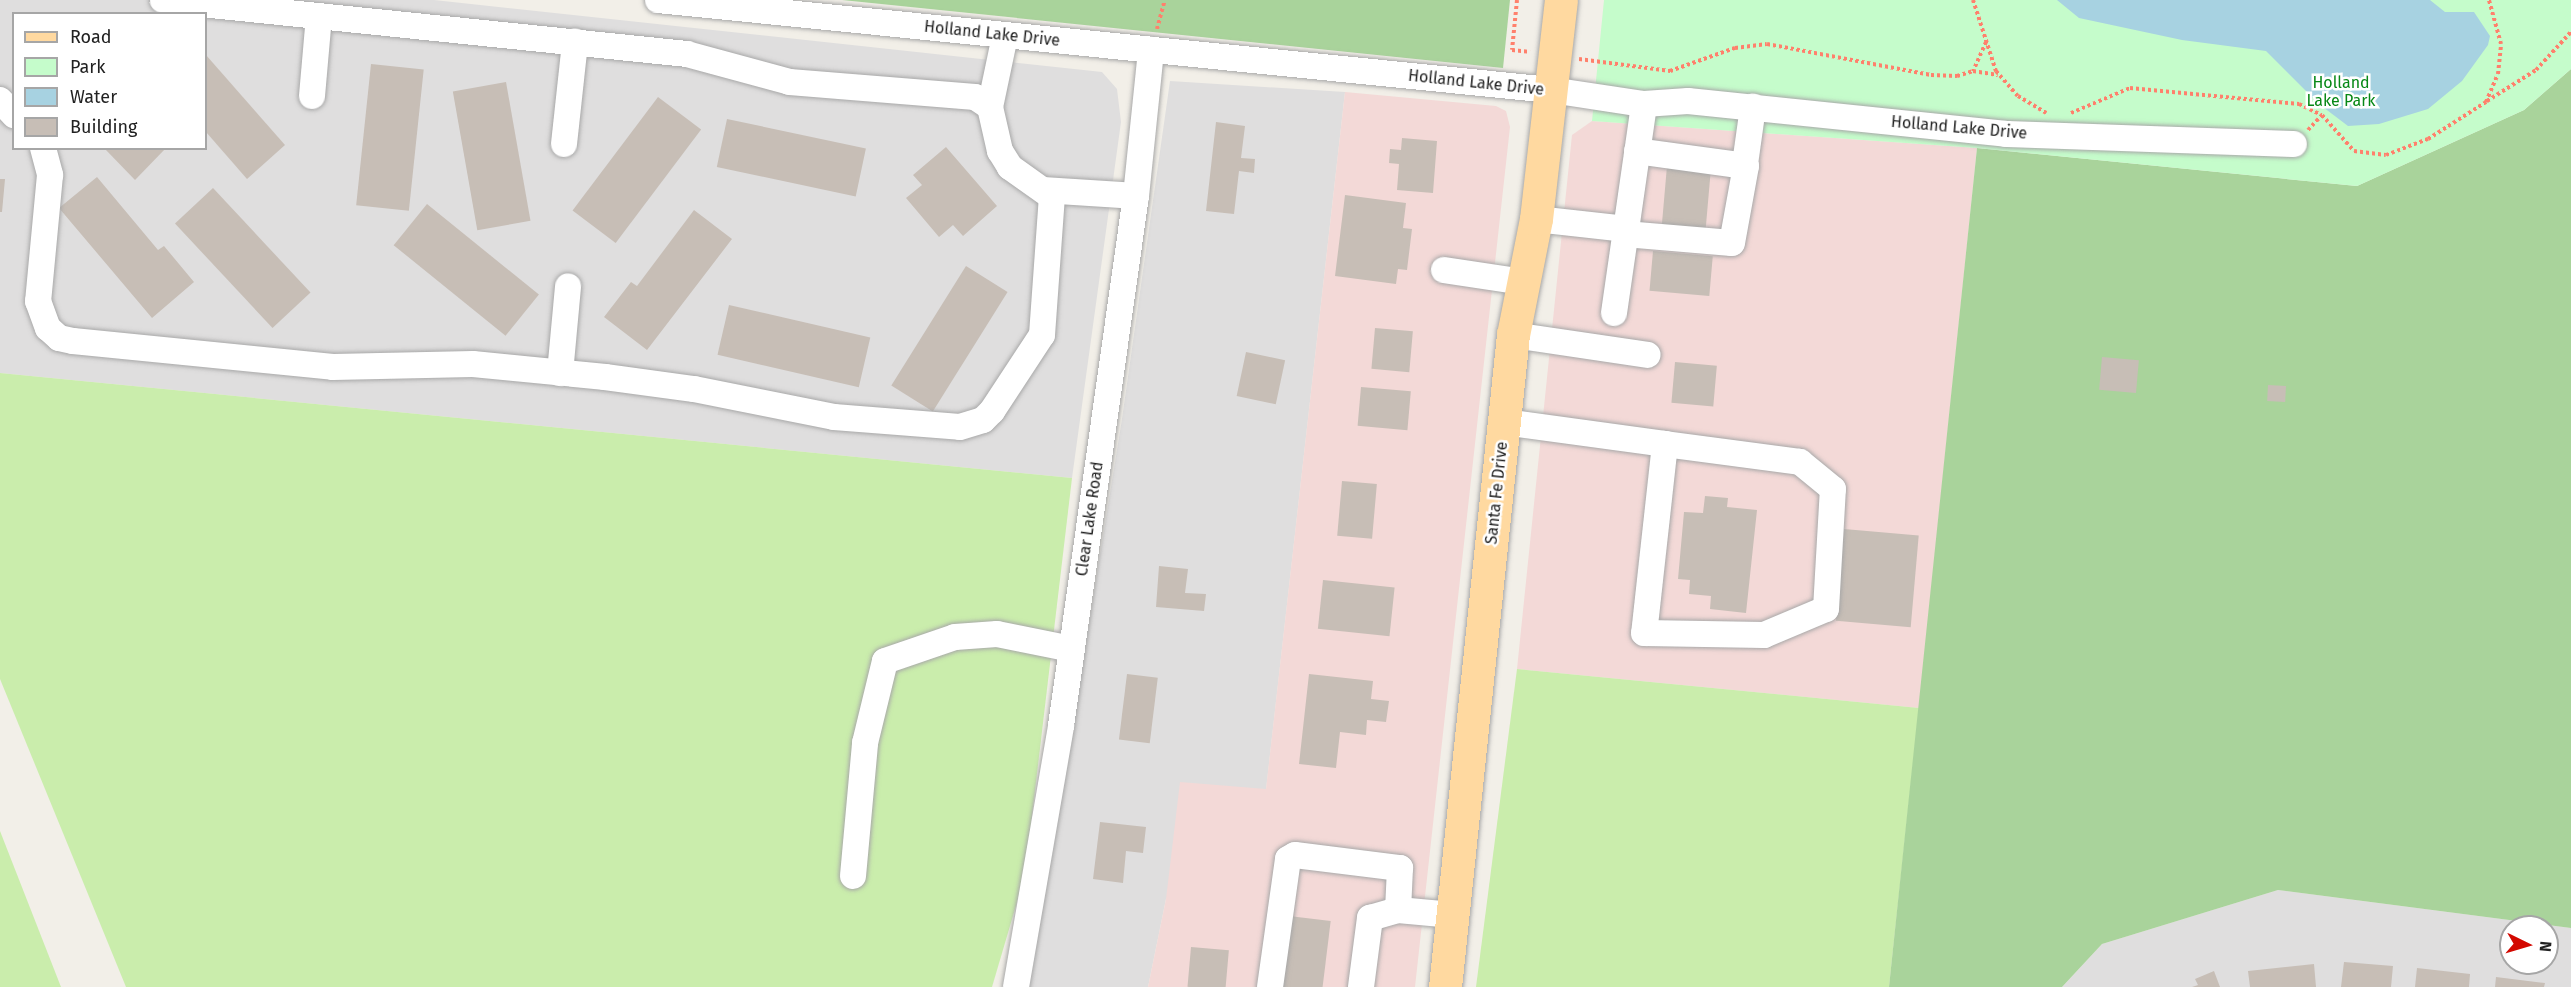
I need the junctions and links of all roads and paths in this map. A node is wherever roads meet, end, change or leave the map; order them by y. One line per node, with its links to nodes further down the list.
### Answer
1 (163, 0): 8 (street)
2 (658, 0): 10 (street, Holland Lake Drive)
3 (1165, 0): 13 (path)
4 (1517, 0): 14 (path)
5 (1561, 0): 14 (main road, Santa Fe Drive)
6 (1973, 0): 11 (path)
7 (2489, 0): 20 (path)
8 (319, 16): 12 (street); 18 (street)
9 (2571, 32): 20 (path)
10 (1005, 36): 13 (street, Holland Lake Drive); 22 (street)
11 (1986, 41): 15 (path); 16 (path)
12 (575, 42): 22 (street); 27 (street)
13 (1151, 50): 17 (street, Holland Lake Drive); 33 (street, Clear Lake Road)
14 (1555, 56): 15 (path); 17 (main road, Santa Fe Drive)
15 (1973, 71): 16 (path)
16 (2001, 76): 25 (path)
17 (1551, 90): 21 (street, Holland Lake Drive); 34 (main road, Santa Fe Drive)
18 (312, 96)
19 (0, 100): 24 (street)
20 (2486, 102): 26 (path)
21 (1644, 104): 23 (street, Holland Lake Drive); 30 (street)
22 (990, 107): 32 (street)
23 (1753, 108): 28 (street, Holland Lake Drive); 31 (street)
24 (12, 113)
25 (2056, 114)
26 (2066, 114)
27 (564, 144)
28 (2294, 144)
29 (44, 150): 42 (street)
30 (1637, 151): 31 (street); 35 (street)
31 (1745, 164): 35 (street)
32 (1044, 190): 33 (street); 42 (street)
33 (1136, 196): 45 (street, Clear Lake Road)
34 (1536, 219): 35 (street); 37 (main road, Santa Fe Drive)
35 (1625, 232): 39 (street)
36 (1444, 270): 37 (street)
37 (1523, 282): 40 (main road, Santa Fe Drive)
38 (568, 286): 42 (street)
39 (1614, 313)
40 (1513, 335): 41 (street); 43 (main road, Santa Fe Drive)
41 (1648, 355)
42 (560, 373)
43 (1504, 422): 44 (street); 48 (main road, Santa Fe Drive)
44 (1665, 444): 44 (street)
45 (1072, 650): 46 (street); 49 (street, Clear Lake Road)
46 (853, 876)
47 (1398, 910): 48 (street); 50 (street); 51 (street)
48 (1453, 915): 52 (main road, Santa Fe Drive)
49 (1020, 986)
50 (1270, 987)
51 (1361, 987)
52 (1445, 987)

